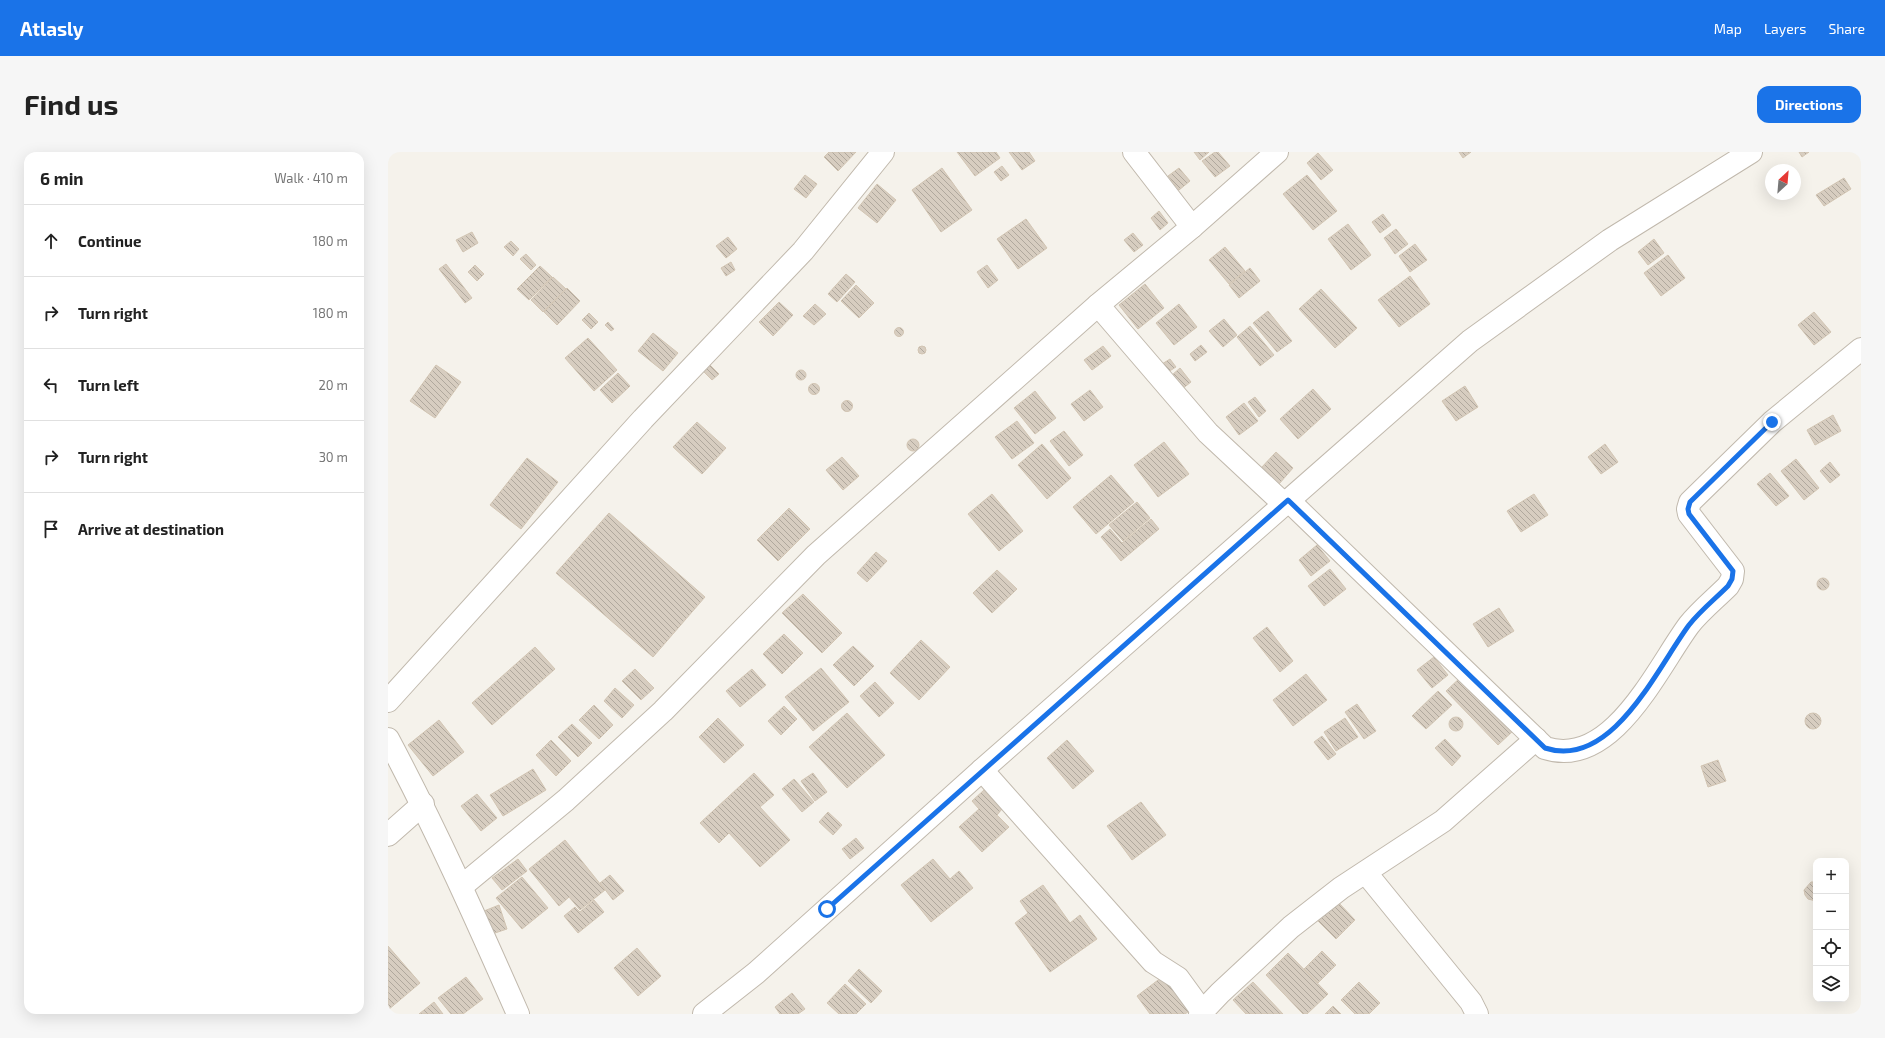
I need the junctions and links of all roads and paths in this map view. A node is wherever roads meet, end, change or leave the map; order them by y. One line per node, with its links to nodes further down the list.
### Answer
1 (883, 152): 9 (street)
2 (1134, 152): 5 (street)
3 (1277, 152): 5 (street)
4 (1751, 152): 8 (street)
5 (1192, 226): 6 (street)
6 (1098, 305): 8 (street); 16 (street)
7 (1861, 350): 11 (street)
8 (1286, 502): 11 (street); 12 (street)
9 (388, 701)
10 (388, 739): 13 (street)
11 (1536, 739): 15 (street)
12 (982, 770): 17 (street); 19 (street)
13 (423, 804): 14 (street); 16 (street)
14 (388, 835)
15 (1366, 873): 17 (street); 20 (street)
16 (462, 886): 18 (street)
17 (1201, 1013)
18 (518, 1014)
19 (704, 1014)
20 (1477, 1014)

